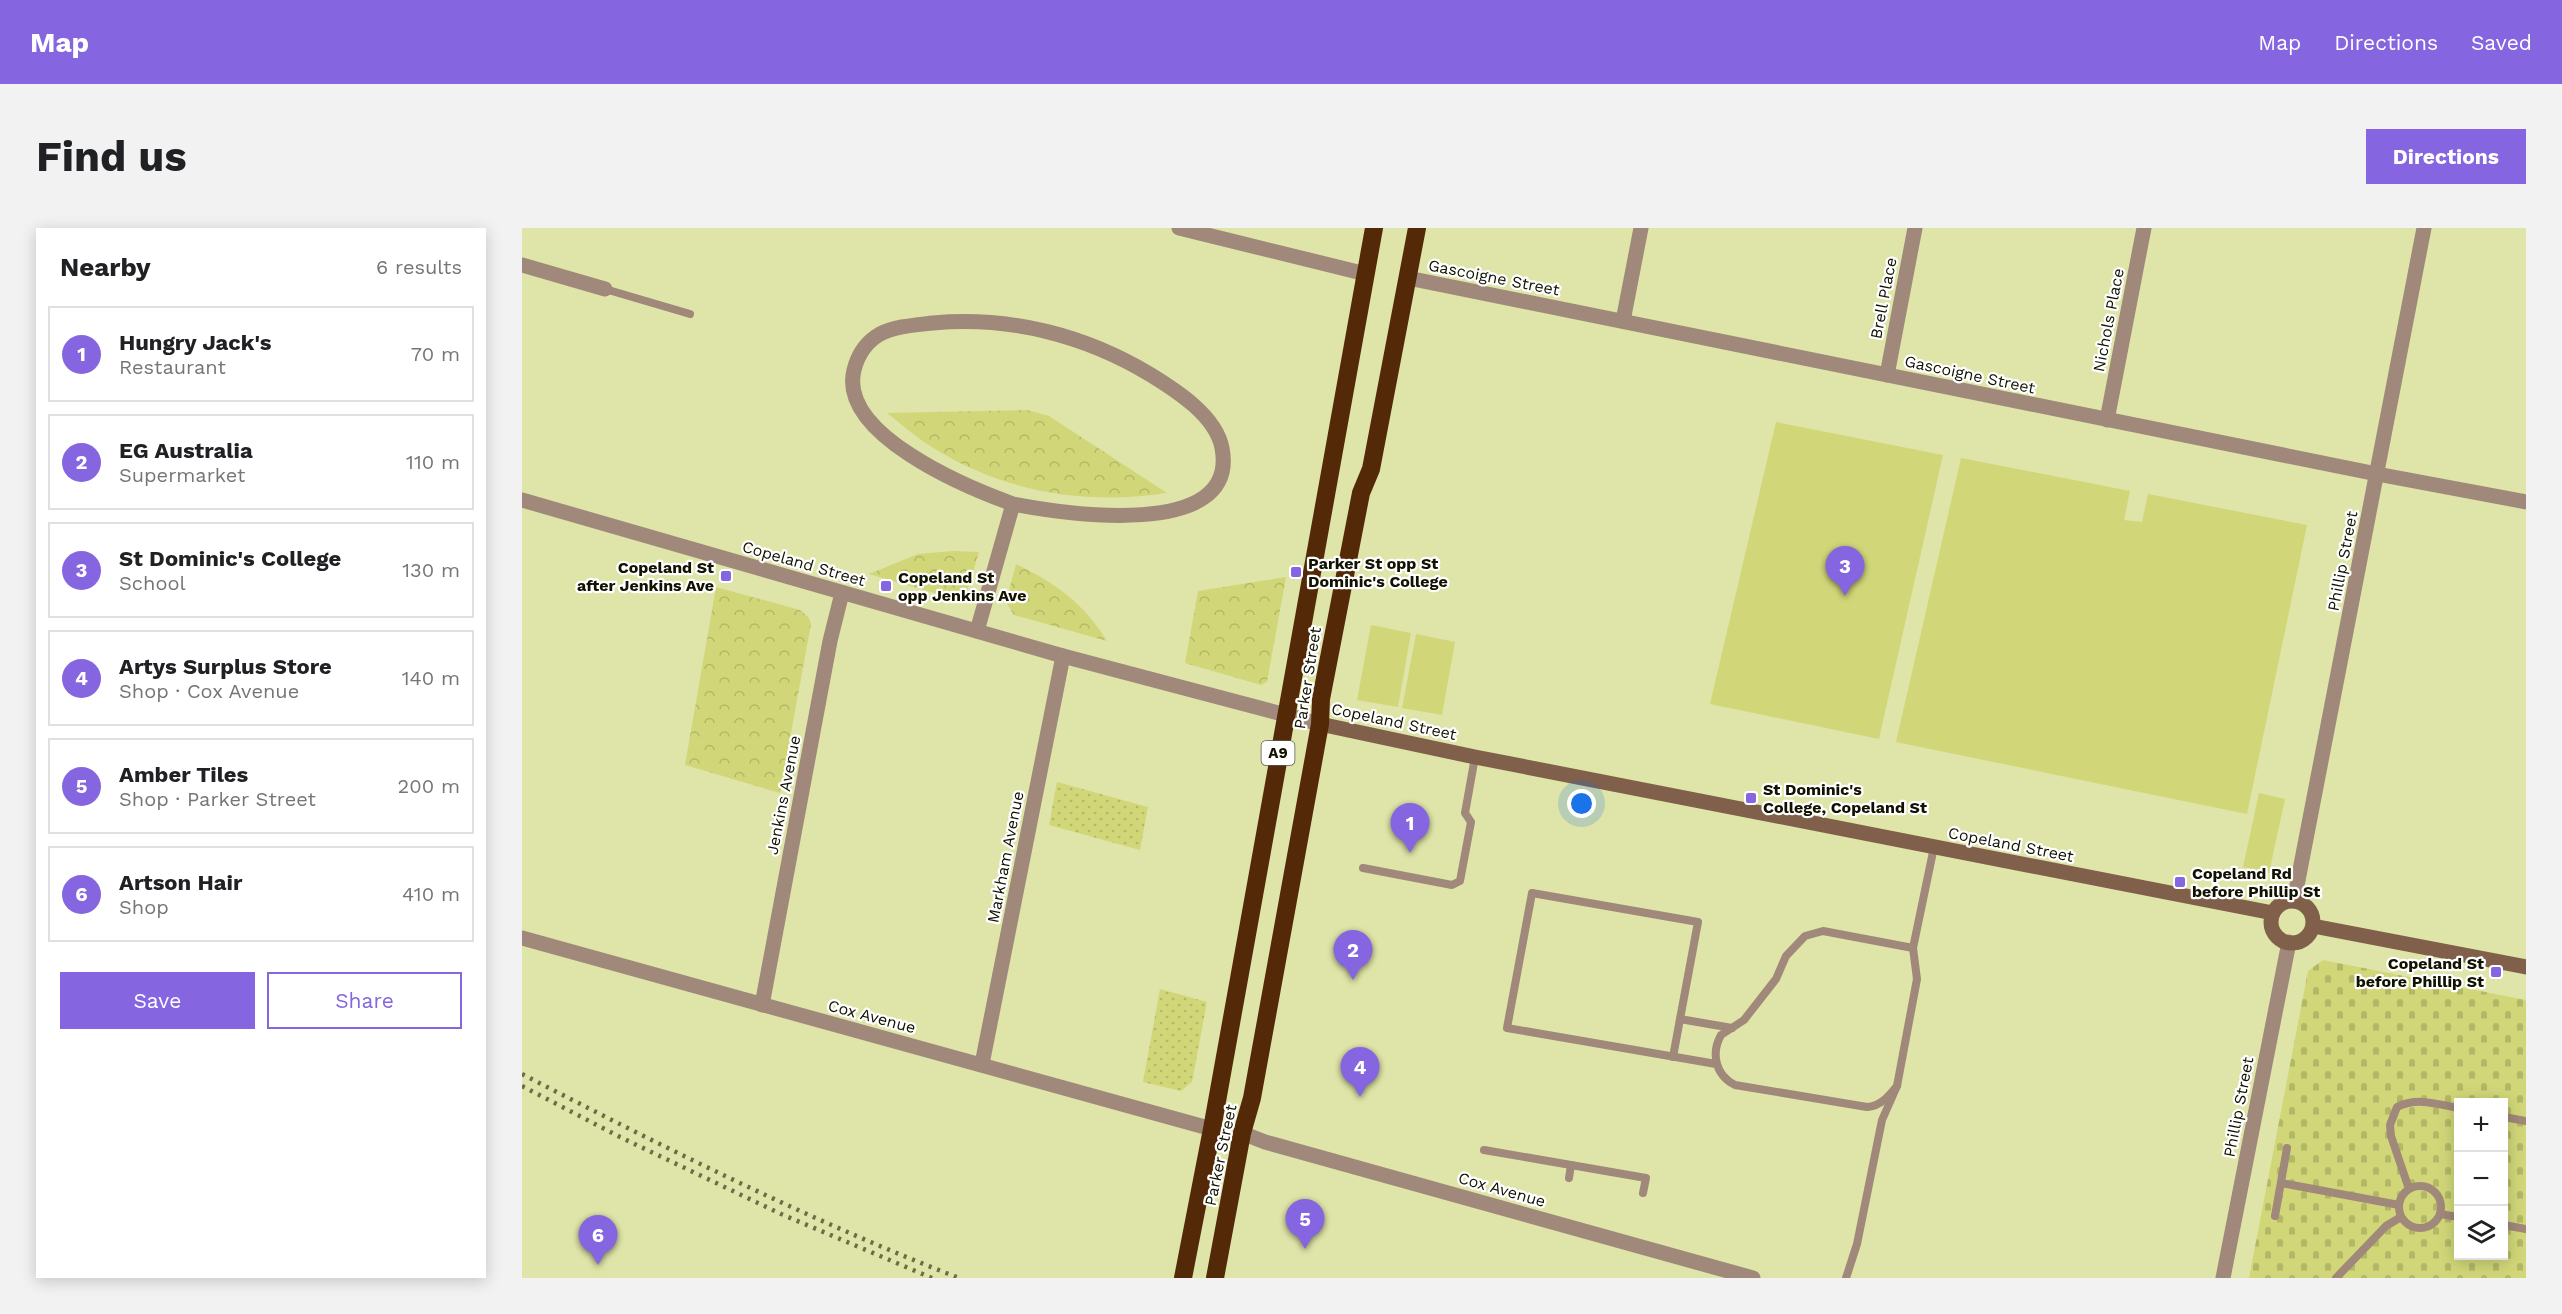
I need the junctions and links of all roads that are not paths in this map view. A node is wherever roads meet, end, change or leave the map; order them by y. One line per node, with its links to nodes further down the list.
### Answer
1 (1179, 228): 9 (street)
2 (1374, 228): 9 (highway, Parker Street / A9)
3 (1418, 228): 10 (highway, Parker Street / A9)
4 (1641, 228): 13 (street)
5 (1915, 228): 14 (street, Brell Place)
6 (2144, 228): 15 (street, Nichols Place)
7 (2424, 228): 16 (street, Phillip Street)
8 (522, 265): 11 (street)
9 (1366, 274): 23 (highway, Parker Street / A9)
10 (1408, 278): 13 (street, Gascoigne Street); 24 (highway, Parker Street / A9)
11 (605, 289): 12 (lane)
12 (690, 314)
13 (1623, 321): 14 (street, Gascoigne Street)
14 (1887, 375): 15 (street, Gascoigne Street)
15 (2107, 420): 16 (street, Gascoigne Street)
16 (2378, 474): 18 (street, Gascoigne Street); 28 (street, Phillip Street)
17 (522, 500): 20 (street, Copeland Street)
18 (2526, 502)
19 (1013, 504): 19 (street); 21 (street)
20 (842, 593): 21 (street, Copeland Street); 35 (street, Jenkins Avenue)
21 (977, 631): 22 (street, Copeland Street)
22 (1063, 656): 23 (street, Copeland Street); 39 (street, Markham Avenue)
23 (1285, 716): 24 (street, Copeland Street); 45 (highway, Parker Street / A9)
24 (1320, 724): 25 (street, Copeland Street); 46 (highway, Parker Street / A9)
25 (1475, 757): 26 (street, Copeland Street); 27 (lane)
26 (1934, 847): 29 (street, Copeland Street); 33 (lane)
27 (1363, 868)
28 (2294, 901): 29 (street); 30 (street)
29 (2273, 913): 32 (street)
30 (2313, 926): 32 (street); 34 (street)
31 (522, 938): 35 (street, Cox Avenue)
32 (2289, 942): 65 (street, Phillip Street)
33 (1913, 948): 37 (lane); 41 (lane)
34 (2526, 968)
35 (762, 1005): 39 (street, Cox Avenue)
36 (1680, 1018): 37 (lane); 38 (lane); 38 (lane)
37 (1732, 1028): 40 (lane)
38 (1673, 1057): 40 (lane)
39 (982, 1064): 45 (street, Cox Avenue)
40 (1716, 1064): 41 (lane)
41 (1897, 1086): 64 (lane)
42 (2454, 1107): 52 (lane)
43 (2508, 1118): 44 (lane)
44 (2526, 1121)
45 (1212, 1129): 61 (highway, Parker Street / A9)
46 (1242, 1133): 62 (highway, Parker Street / A9); 63 (street, Cox Avenue)
47 (2287, 1148): 51 (lane)
48 (1484, 1150): 49 (lane)
49 (1571, 1165): 50 (lane); 53 (lane)
50 (1569, 1178)
51 (2281, 1183): 54 (lane); 56 (lane)
52 (2409, 1189): 54 (lane); 55 (lane)
53 (1643, 1193)
54 (2399, 1205): 58 (lane)
55 (2440, 1214): 57 (lane); 58 (lane)
56 (2275, 1216)
57 (2454, 1216)
58 (2401, 1217): 66 (lane)
59 (2508, 1226): 60 (lane)
60 (2526, 1229)
61 (1183, 1278)
62 (1215, 1278)
63 (1753, 1278)
64 (1846, 1278)
65 (2223, 1278)
66 (2336, 1278)

